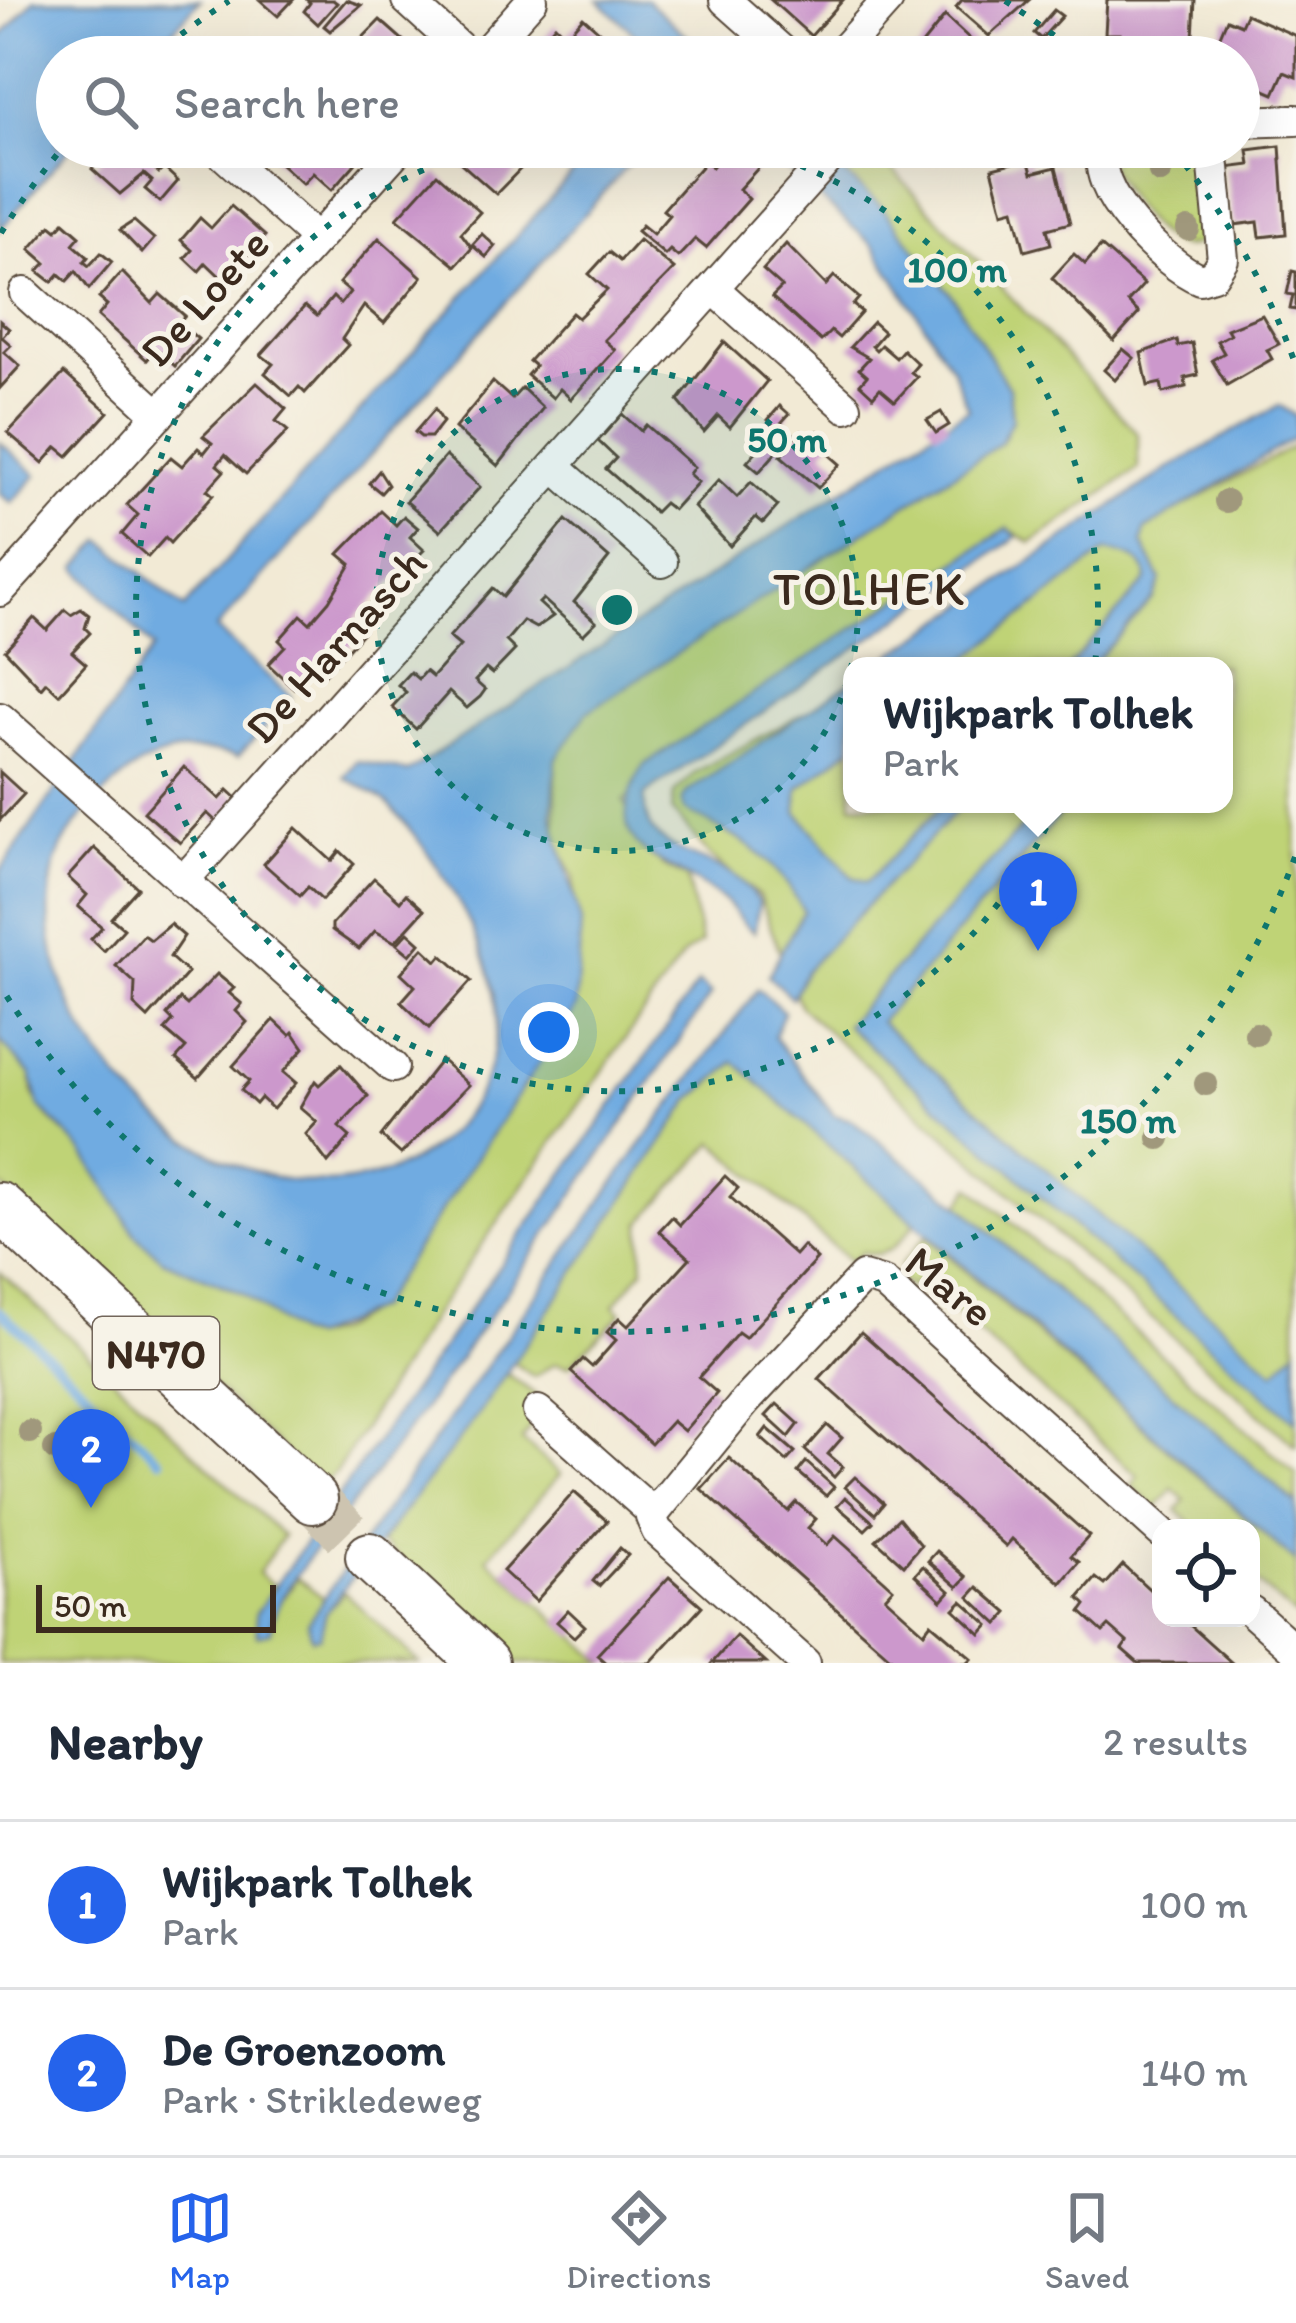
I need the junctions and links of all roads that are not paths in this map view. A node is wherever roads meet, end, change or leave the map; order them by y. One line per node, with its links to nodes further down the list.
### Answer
1 (407, 0): 5 (street)
2 (532, 0): 6 (street)
3 (725, 0): 7 (street)
4 (888, 0): 8 (street)
5 (447, 36)
6 (500, 36)
7 (765, 36)
8 (856, 36)
9 (1296, 120): 10 (street)
10 (1260, 121)
11 (238, 168): 16 (street, De Loete)
12 (381, 168): 16 (street, De Loete)
13 (821, 168): 17 (street, De Harnasch)
14 (1101, 168): 15 (street)
15 (1214, 168)
16 (316, 239): 20 (street, De Loete)
17 (714, 289): 19 (street); 21 (street, De Harnasch)
18 (25, 293): 20 (street, De Loete)
19 (846, 407)
20 (159, 415): 23 (street, De Loete)
21 (555, 467): 22 (street); 25 (street, De Harnasch)
22 (662, 562)
23 (0, 591)
24 (0, 718): 25 (street)
25 (182, 882): 26 (street)
26 (393, 1066)
27 (0, 1208): 28 (main road, N470)
28 (0, 1250)
29 (538, 1412): 30 (street)
30 (653, 1513): 31 (street, Mare); 36 (street)
31 (1152, 1524)
32 (1260, 1619): 33 (street)
33 (1296, 1651)
34 (440, 1663): 35 (main road)
35 (484, 1663)
36 (805, 1663)

